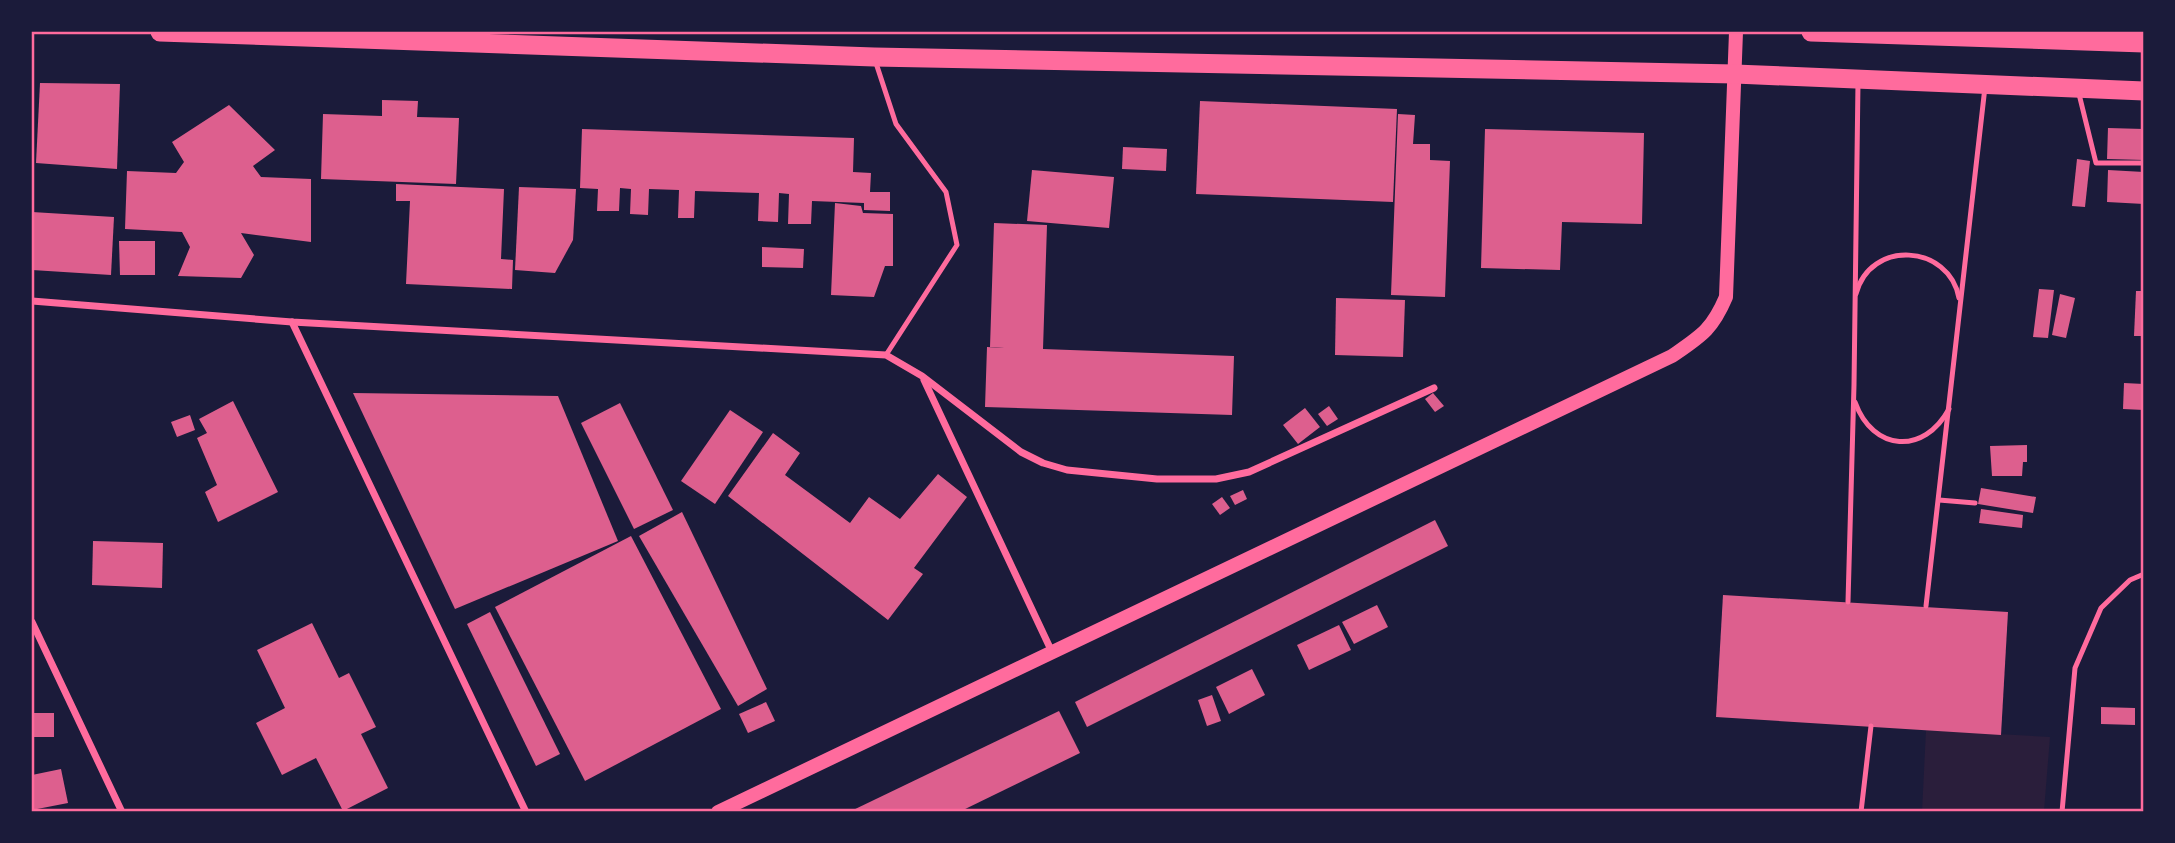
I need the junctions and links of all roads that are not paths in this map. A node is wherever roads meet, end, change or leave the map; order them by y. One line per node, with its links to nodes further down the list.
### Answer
1 (160, 32): 5 (highway)
2 (1736, 32): 6 (main road)
3 (1811, 32): 4 (highway)
4 (2144, 43)
5 (874, 57): 6 (highway); 16 (lane)
6 (1735, 74): 7 (highway); 27 (main road)
7 (1858, 79): 8 (highway); 13 (lane)
8 (1985, 83): 9 (highway); 14 (lane)
9 (2078, 87): 10 (highway); 11 (lane)
10 (2144, 91)
11 (2144, 163)
12 (32, 301): 15 (street)
13 (1854, 306): 14 (lane); 18 (lane)
14 (1960, 312): 20 (lane)
15 (292, 322): 16 (street); 30 (street)
16 (886, 355): 17 (street)
17 (922, 376): 19 (street); 27 (street)
18 (1854, 385): 20 (lane); 24 (lane)
19 (1434, 388)
20 (1952, 390): 21 (lane)
21 (1939, 500): 22 (lane); 25 (lane)
22 (1975, 503)
23 (2144, 574): 33 (lane)
24 (1848, 602)
25 (1926, 606)
26 (32, 622): 29 (street)
27 (1052, 652): 31 (main road)
28 (1871, 726): 32 (lane)
29 (122, 811)
30 (526, 811)
31 (719, 811)
32 (1861, 811)
33 (2062, 811)

